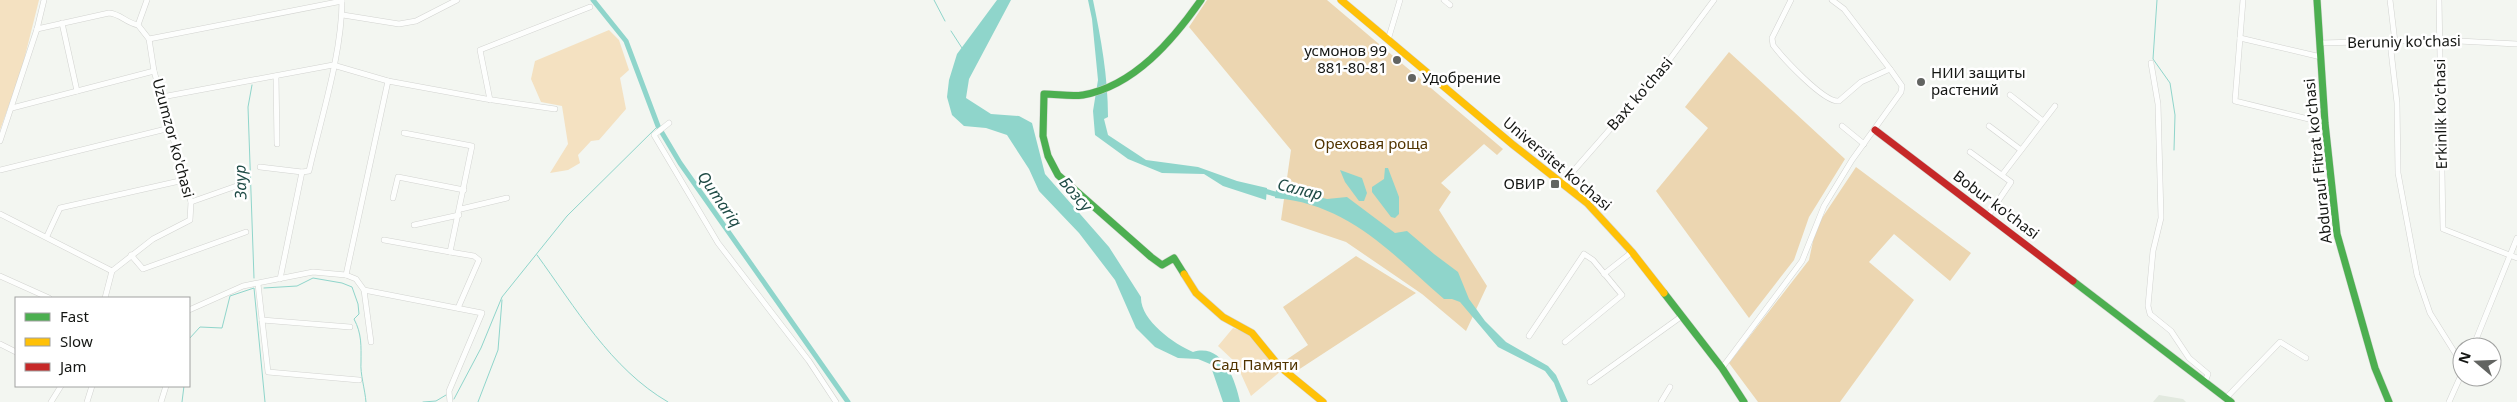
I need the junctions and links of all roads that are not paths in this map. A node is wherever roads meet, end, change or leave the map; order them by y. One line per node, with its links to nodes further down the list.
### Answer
1 (44, 0): 21 (street)
2 (148, 0): 20 (street)
3 (457, 0): 18 (street)
4 (1200, 0): 117 (street)
5 (1341, 0): 24 (street, Universitet ko'chasi)
6 (1400, 0): 24 (street)
7 (1444, 0): 16 (street)
8 (1714, 0): 62 (street, Baxt ko'chasi)
9 (1791, 0): 32 (street)
10 (1832, 0): 32 (street)
11 (2243, 0): 22 (street)
12 (2318, 0): 27 (street, Abdurauf Fitrat ko'chasi)
13 (2390, 0): 26 (street)
14 (2439, 0): 25 (street, Erkinlik ko'chasi)
15 (342, 1): 18 (street); 23 (street)
16 (1450, 5)
17 (590, 8): 39 (street)
18 (342, 15): 31 (street)
19 (62, 23): 20 (street); 21 (street); 36 (street)
20 (138, 25): 23 (street, Uzumzor ko'chasi)
21 (37, 30): 41 (street)
22 (2240, 38): 29 (street); 45 (street)
23 (149, 39): 33 (street, Uzumzor ko'chasi)
24 (1388, 40): 62 (street, Universitet ko'chasi)
25 (2439, 40): 26 (street, Beruniy ko'chasi); 28 (street, Beruniy ko'chasi); 78 (street, Erkinlik ko'chasi)
26 (2393, 42): 27 (street, Beruniy ko'chasi); 99 (street)
27 (2320, 43): 29 (street, Abdurauf Fitrat ko'chasi)
28 (2517, 44)
29 (2321, 57): 45 (street, Abdurauf Fitrat ko'chasi)
30 (2151, 63): 105 (street)
31 (333, 65): 34 (street); 35 (street); 58 (street)
32 (1890, 69): 49 (street)
33 (154, 71): 36 (street); 38 (street, Uzumzor ko'chasi)
34 (276, 76): 38 (street); 52 (street)
35 (388, 81): 39 (street); 82 (street)
36 (77, 91): 41 (street)
37 (2010, 95): 43 (street)
38 (162, 97): 48 (street, Uzumzor ko'chasi)
39 (490, 100): 42 (street)
40 (2055, 106): 43 (street)
41 (12, 108): 51 (street)
42 (555, 109)
43 (2043, 121): 54 (street)
44 (669, 123): 116 (street)
45 (2325, 123): 120 (street, Abdurauf Fitrat ko'chasi)
46 (1842, 126): 53 (street)
47 (1989, 126): 54 (street)
48 (170, 128): 57 (street); 60 (street, Uzumzor ko'chasi)
49 (1875, 130): 53 (street); 69 (street, Bobur ko'chasi)
50 (404, 133): 63 (street)
51 (0, 141)
52 (277, 144)
53 (1864, 144): 102 (street)
54 (2021, 150): 59 (street)
55 (1970, 152): 59 (street)
56 (260, 166): 58 (street)
57 (0, 170)
58 (302, 172): 84 (street)
59 (2002, 175): 69 (street)
60 (184, 180): 66 (street, Uzumzor ko'chasi); 72 (street)
61 (245, 183): 66 (street)
62 (1562, 184): 76 (street, Universitet ko'chasi)
63 (464, 190): 64 (street); 67 (street)
64 (394, 198)
65 (507, 198): 67 (street)
66 (191, 202): 77 (street, Uzumzor ko'chasi)
67 (460, 212): 70 (street); 75 (street)
68 (0, 214): 72 (street)
69 (1988, 216): 105 (street, Bobur ko'chasi)
70 (414, 225)
71 (246, 232): 77 (street)
72 (47, 236): 80 (street)
73 (2517, 238): 78 (street)
74 (384, 240): 75 (street)
75 (450, 252): 89 (street)
76 (1632, 252): 81 (street); 91 (street, Universitet ko'chasi)
77 (131, 255): 80 (street, Uzumzor ko'chasi)
78 (2510, 255): 79 (street); 95 (street)
79 (2517, 258)
80 (112, 271): 88 (street)
81 (1604, 274): 94 (street); 97 (street)
82 (346, 275): 84 (street); 86 (street)
83 (0, 276): 87 (street)
84 (280, 279): 85 (street)
85 (258, 284): 90 (street); 92 (street)
86 (364, 290): 89 (street); 96 (street)
87 (47, 297)
88 (105, 297)
89 (458, 308): 115 (street)
90 (190, 310)
91 (1682, 316): 102 (street, Universitet ko'chasi); 104 (street)
92 (262, 320): 93 (street); 103 (street)
93 (350, 327)
94 (1529, 336)
95 (2477, 337)
96 (371, 342)
97 (1565, 342)
98 (0, 344): 100 (street)
99 (2452, 348)
100 (15, 352)
101 (2306, 358): 111 (street)
102 (1722, 368): 119 (street, Universitet ko'chasi)
103 (360, 380)
104 (1590, 382)
105 (2205, 382): 111 (street, Bobur ko'chasi)
106 (60, 387): 113 (street)
107 (92, 387): 112 (street)
108 (166, 387): 114 (street)
109 (1670, 387): 118 (street)
110 (2456, 387): 121 (street)
111 (2228, 400)
112 (90, 401)
113 (51, 402)
114 (161, 402)
115 (450, 402)
116 (836, 402)
117 (1322, 402)
118 (1661, 402)
119 (1744, 402)
120 (2389, 402)
121 (2450, 402)

